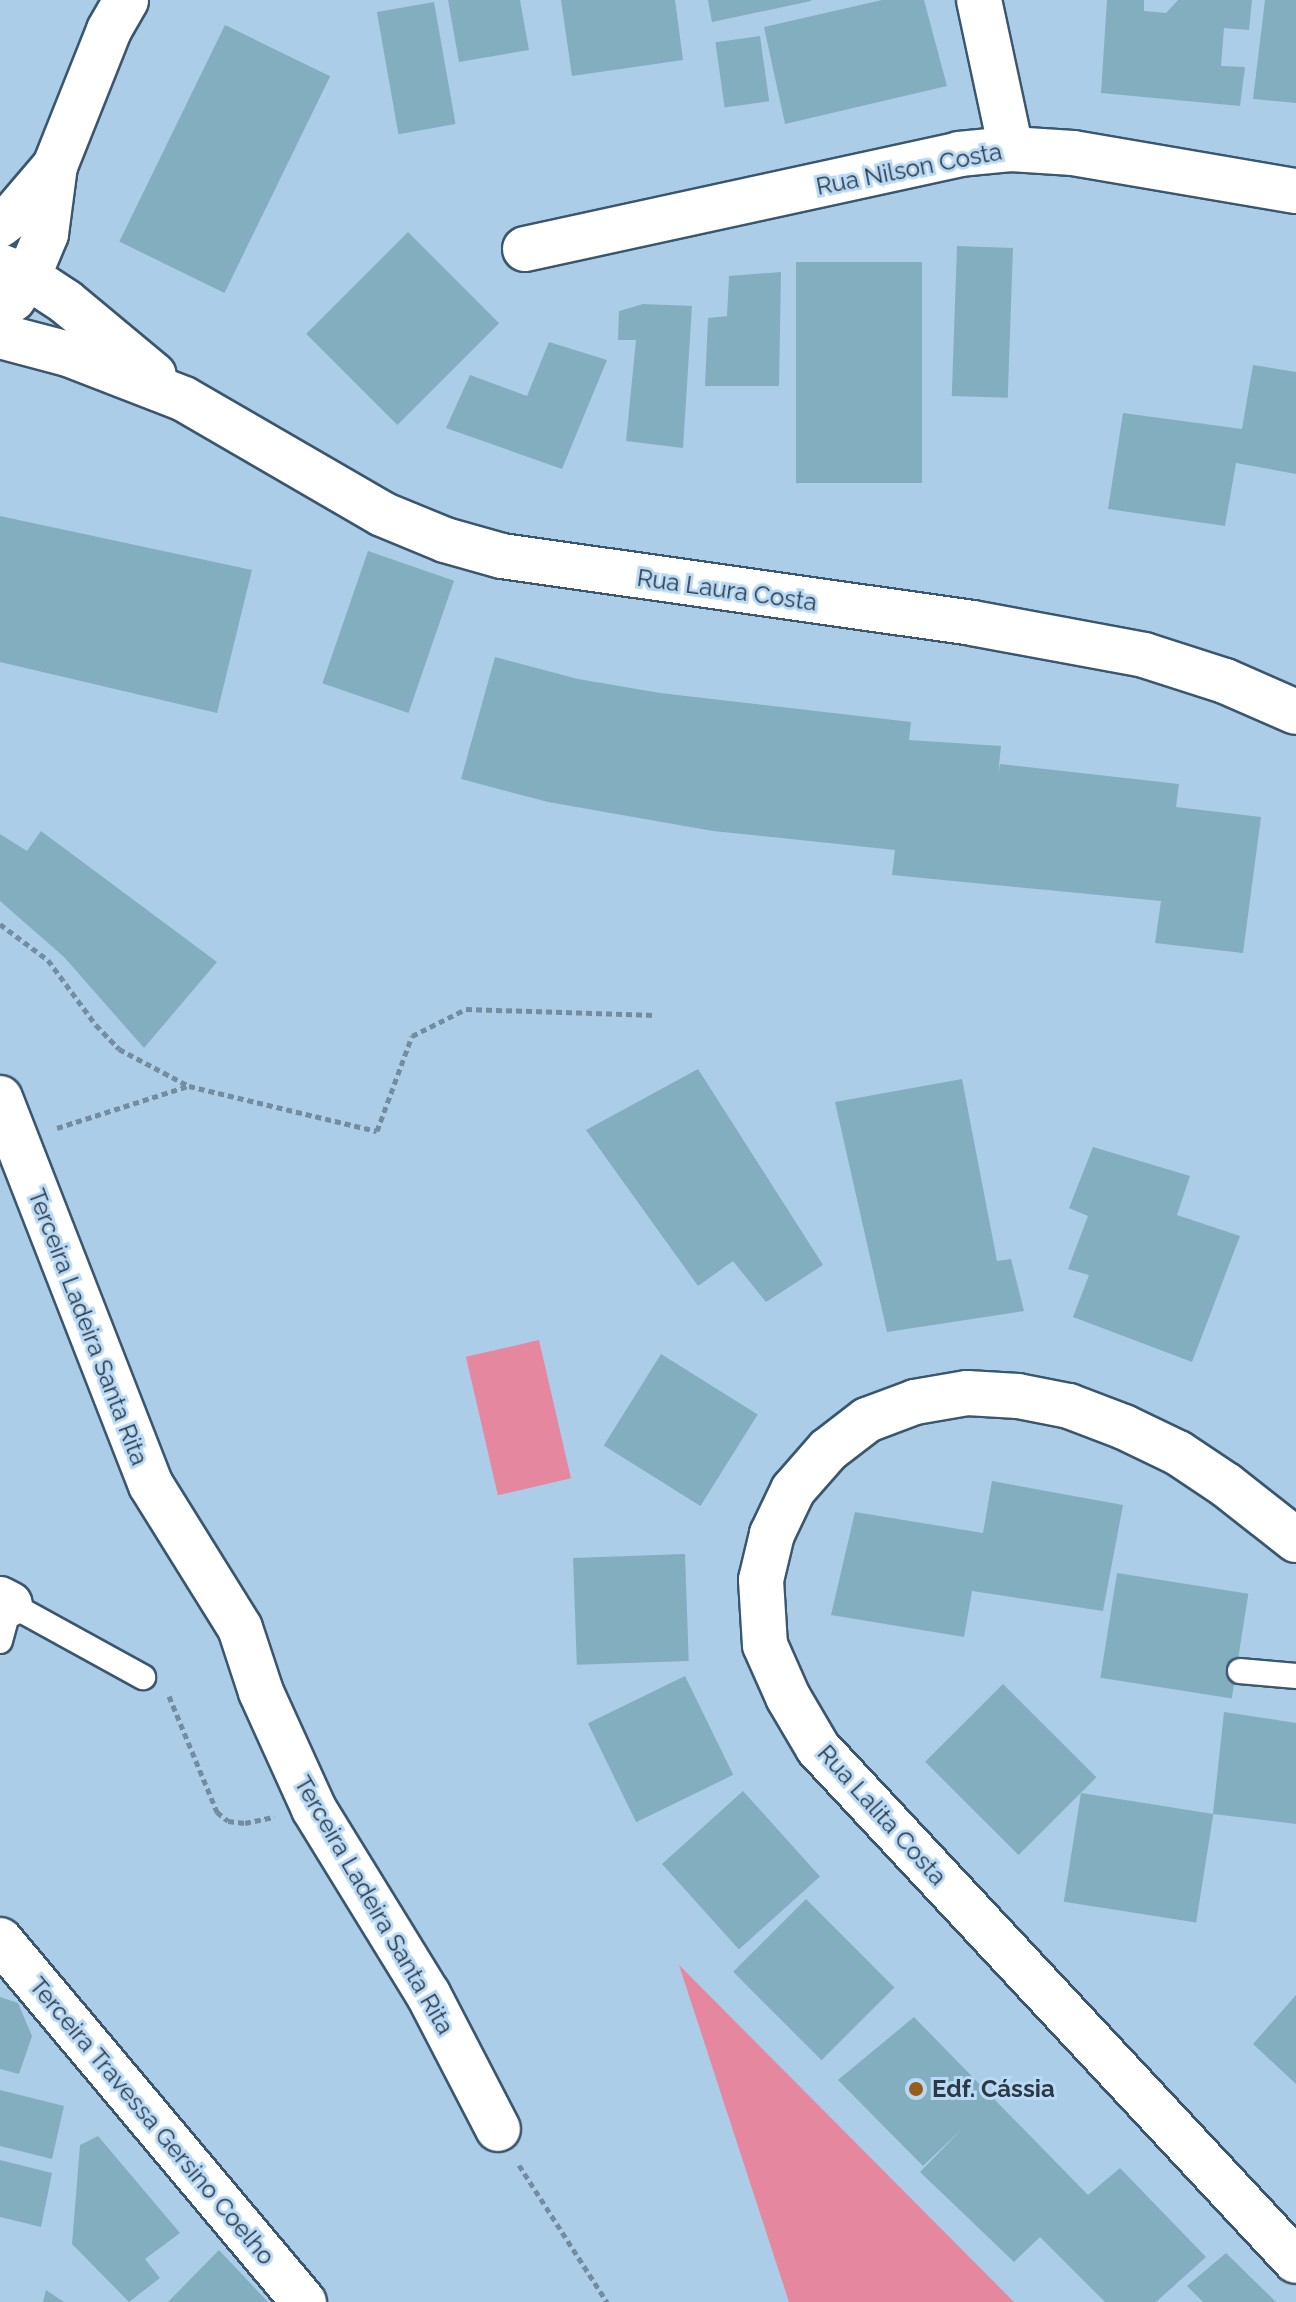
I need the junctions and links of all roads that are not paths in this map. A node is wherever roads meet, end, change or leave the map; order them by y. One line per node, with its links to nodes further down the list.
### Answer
1 (126, 0): 4 (street)
2 (979, 0): 3 (street)
3 (1011, 149): 5 (street, Rua Nilson Costa); 7 (street, Rua Nilson Costa)
4 (55, 166): 6 (street); 8 (street)
5 (1296, 191)
6 (0, 225)
7 (525, 249)
8 (9, 284): 10 (street, Rua Laura Costa)
9 (0, 336): 10 (street, Rua Laura Costa)
10 (184, 399): 11 (street, Rua Laura Costa)
11 (1296, 712)
12 (0, 1098): 19 (street, Terceira Ladeira Santa Rita)
13 (1296, 1540): 20 (street, Rua Lalita Costa)
14 (3, 1615): 17 (lane)
15 (1240, 1671): 16 (lane)
16 (1296, 1676)
17 (143, 1677)
18 (0, 1940): 21 (street, Terceira Travessa Gersino Coelho)
19 (498, 2129)
20 (1296, 2261)
21 (304, 2302)

